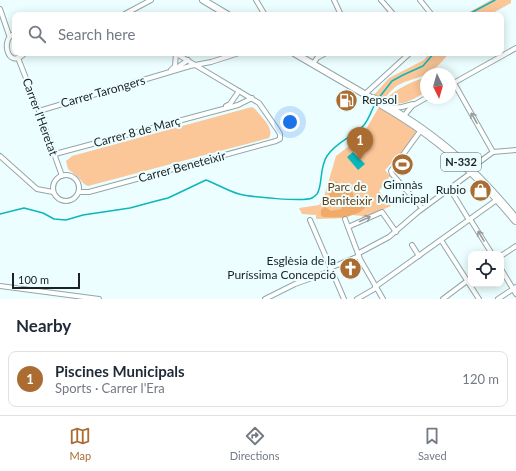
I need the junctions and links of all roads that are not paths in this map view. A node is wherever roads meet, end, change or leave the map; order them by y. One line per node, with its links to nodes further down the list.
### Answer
1 (150, 0): 8 (street)
2 (203, 0): 9 (main road)
3 (256, 0): 10 (street)
4 (334, 0): 11 (street)
5 (381, 0): 12 (street)
6 (420, 0): 13 (street)
7 (0, 9): 15 (street)
8 (128, 12)
9 (223, 12)
10 (262, 12)
11 (340, 12)
12 (390, 12)
13 (430, 12)
14 (12, 34): 15 (street)
15 (9, 35): 26 (street)
16 (516, 48): 17 (street)
17 (504, 55)
18 (21, 56): 26 (street)
19 (175, 56): 30 (street)
20 (181, 56): 27 (street)
21 (230, 56): 29 (street, Carrer Tarongers)
22 (299, 56): 28 (main road)
23 (321, 56): 28 (street)
24 (407, 56): 34 (street)
25 (502, 56): 31 (street)
26 (18, 58): 42 (street, Carrer l'Heretat)
27 (188, 60): 29 (street); 30 (street, Carrer Tarongers)
28 (312, 64): 34 (main road)
29 (196, 65): 30 (street, Carrer Tarongers); 32 (street)
30 (166, 74): 42 (street, Carrer Tarongers)
31 (456, 82)
32 (239, 91): 35 (street); 41 (street, Carrer 8 de Març)
33 (456, 91): 46 (street, one-way to 33)
34 (365, 94): 36 (main road)
35 (252, 98): 41 (street, Carrer 8 de Març); 53 (street, Carrer Beneteixir)
36 (373, 99): 39 (highway, N-332)
37 (420, 101): 38 (street)
38 (416, 103): 40 (street); 43 (street)
39 (386, 106): 40 (street); 43 (highway, N-332)
40 (405, 106): 43 (street)
41 (219, 109): 47 (street, Carrer 8 de Març)
42 (39, 111): 47 (street, Carrer l'Heretat)
43 (400, 116): 44 (highway, N-332)
44 (422, 129): 49 (highway, N-332); 55 (street)
45 (516, 150): 46 (street)
46 (492, 152): 49 (street)
47 (55, 154): 50 (street, Carrer l'Heretat)
48 (0, 156): 52 (street)
49 (471, 170): 51 (street); 54 (highway, N-332)
50 (62, 176): 52 (street); 53 (street)
51 (450, 189): 55 (street); 58 (street)
52 (53, 192): 53 (street)
53 (79, 192)
54 (498, 199): 58 (street); 59 (highway, N-332)
55 (422, 208): 61 (street)
56 (345, 219): 60 (street)
57 (310, 220): 69 (street)
58 (470, 220): 62 (street); 65 (street, one-way to 58)
59 (516, 220)
60 (348, 227): 61 (street, one-way to 61); 66 (street)
61 (396, 232): 66 (street)
62 (442, 240): 68 (street); 71 (street)
63 (412, 246): 68 (street)
64 (516, 246): 67 (street)
65 (490, 251)
66 (359, 254): 69 (street); 74 (street)
67 (504, 254)
68 (419, 256): 74 (street)
69 (331, 269): 79 (street); 80 (street)
70 (504, 273): 76 (street)
71 (468, 279)
72 (468, 281): 83 (street)
73 (0, 286): 78 (street)
74 (376, 287): 81 (street); 82 (street)
75 (473, 287): 84 (street)
76 (514, 288): 77 (street); 85 (street)
77 (516, 294)
78 (99, 299)
79 (265, 299)
80 (344, 299)
81 (357, 299)
82 (383, 299)
83 (443, 299)
84 (479, 299)
85 (498, 299)

